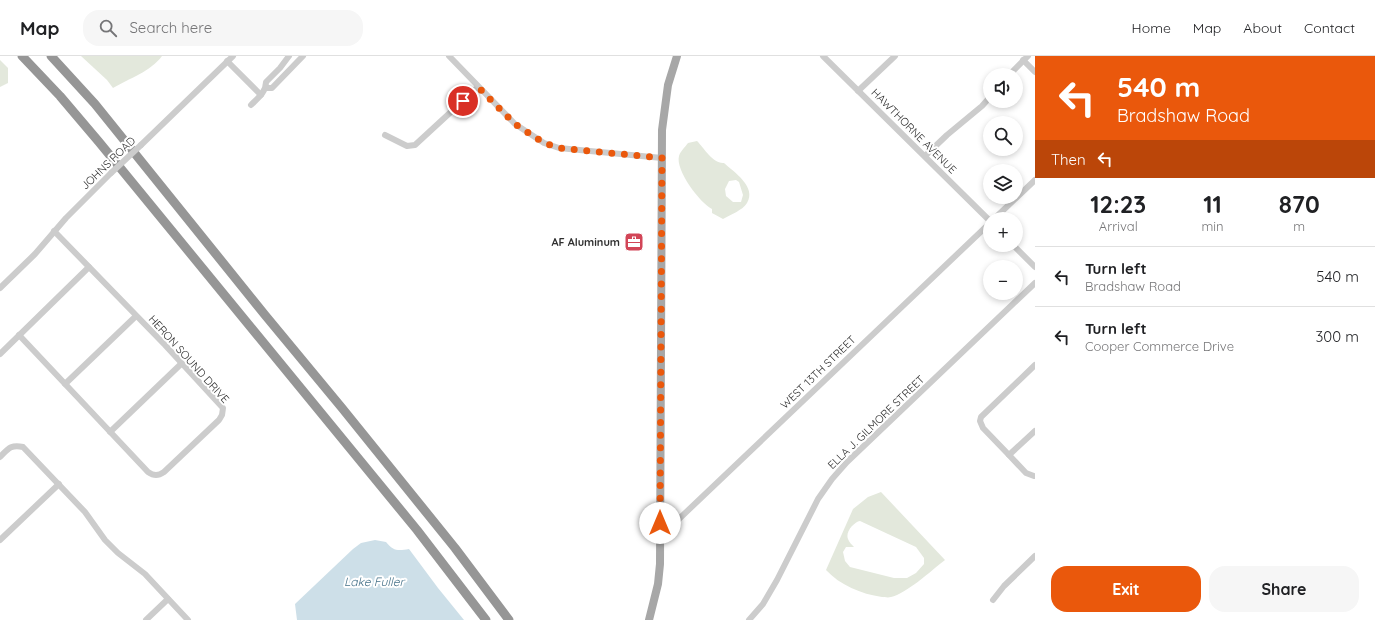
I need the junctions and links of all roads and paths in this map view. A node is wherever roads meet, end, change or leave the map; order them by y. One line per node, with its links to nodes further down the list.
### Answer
1 (22, 56): 52 (highway)
2 (51, 56): 53 (highway)
3 (233, 56): 11 (street, JOHNS ROAD)
4 (289, 56): 15 (street)
5 (303, 56): 15 (street)
6 (449, 56): 14 (street)
7 (677, 56): 22 (main road)
8 (823, 56): 16 (street, HAWTHORNE AVENUE)
9 (895, 56): 16 (street)
10 (1025, 58): 12 (street); 13 (street)
11 (228, 61): 17 (street); 27 (street, JOHNS ROAD, bridge)
12 (1015, 68)
13 (1035, 72)
14 (478, 87): 20 (street); 22 (street)
15 (266, 88): 17 (street)
16 (858, 91): 21 (street, HAWTHORNE AVENUE)
17 (261, 95): 18 (street)
18 (251, 105)
19 (983, 105): 21 (street)
20 (385, 135)
21 (924, 156): 25 (street, HAWTHORNE AVENUE)
22 (662, 158): 45 (main road)
23 (1035, 180): 24 (street)
24 (1001, 212)
25 (983, 215)
26 (983, 229): 45 (street, WEST 13TH STREET)
27 (54, 231): 29 (street, HERON SOUND DRIVE); 32 (street, JOHNS ROAD)
28 (1021, 252): 30 (street)
29 (89, 267): 33 (street, HERON SOUND DRIVE); 34 (street)
30 (1035, 267)
31 (1035, 283): 55 (street, ELLA J. GILMORE STREET)
32 (0, 288)
33 (136, 316): 36 (street, HERON SOUND DRIVE); 38 (street)
34 (19, 335): 35 (street); 38 (street, HERON SOUND DRIVE)
35 (0, 354)
36 (181, 364): 40 (street); 40 (street, HERON SOUND DRIVE)
37 (1035, 365): 41 (street)
38 (65, 384): 40 (street, HERON SOUND DRIVE)
39 (1035, 431): 41 (street)
40 (110, 432)
41 (1009, 455): 43 (street)
42 (0, 457): 44 (street)
43 (1034, 476)
44 (59, 484): 46 (street); 48 (street)
45 (660, 537): 54 (main road)
46 (0, 540)
47 (1035, 556): 49 (street)
48 (168, 599): 50 (street); 51 (street)
49 (993, 600)
50 (146, 620)
51 (188, 620)
52 (486, 620)
53 (509, 620)
54 (649, 620)
55 (749, 620)

